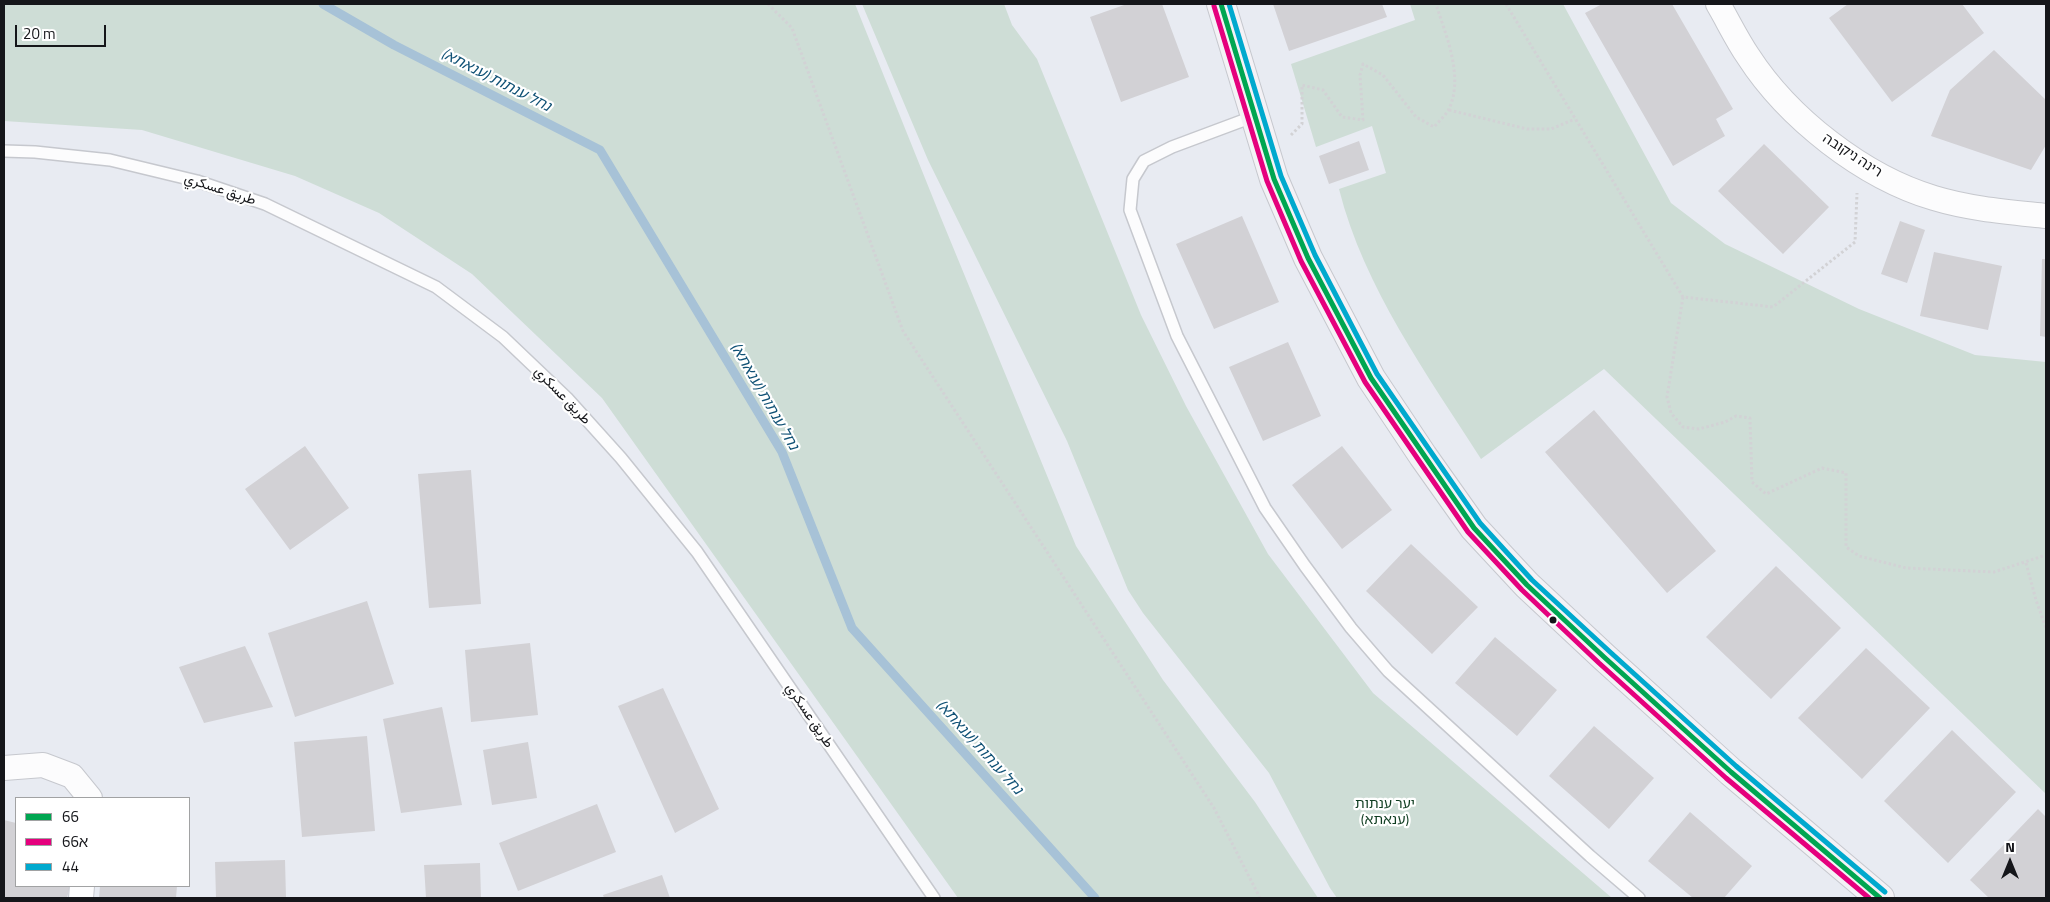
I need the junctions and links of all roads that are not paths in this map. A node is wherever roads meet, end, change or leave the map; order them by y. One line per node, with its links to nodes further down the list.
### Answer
1 (1221, 4): 3 (street)
2 (1718, 4): 5 (street, רינה ניקובה)
3 (1255, 116): 9 (lane); 10 (street)
4 (4, 151): 8 (lane, طريق عسكري)
5 (2046, 216)
6 (4, 768): 7 (street)
7 (89, 797)
8 (934, 898)
9 (1640, 898)
10 (1880, 898)

